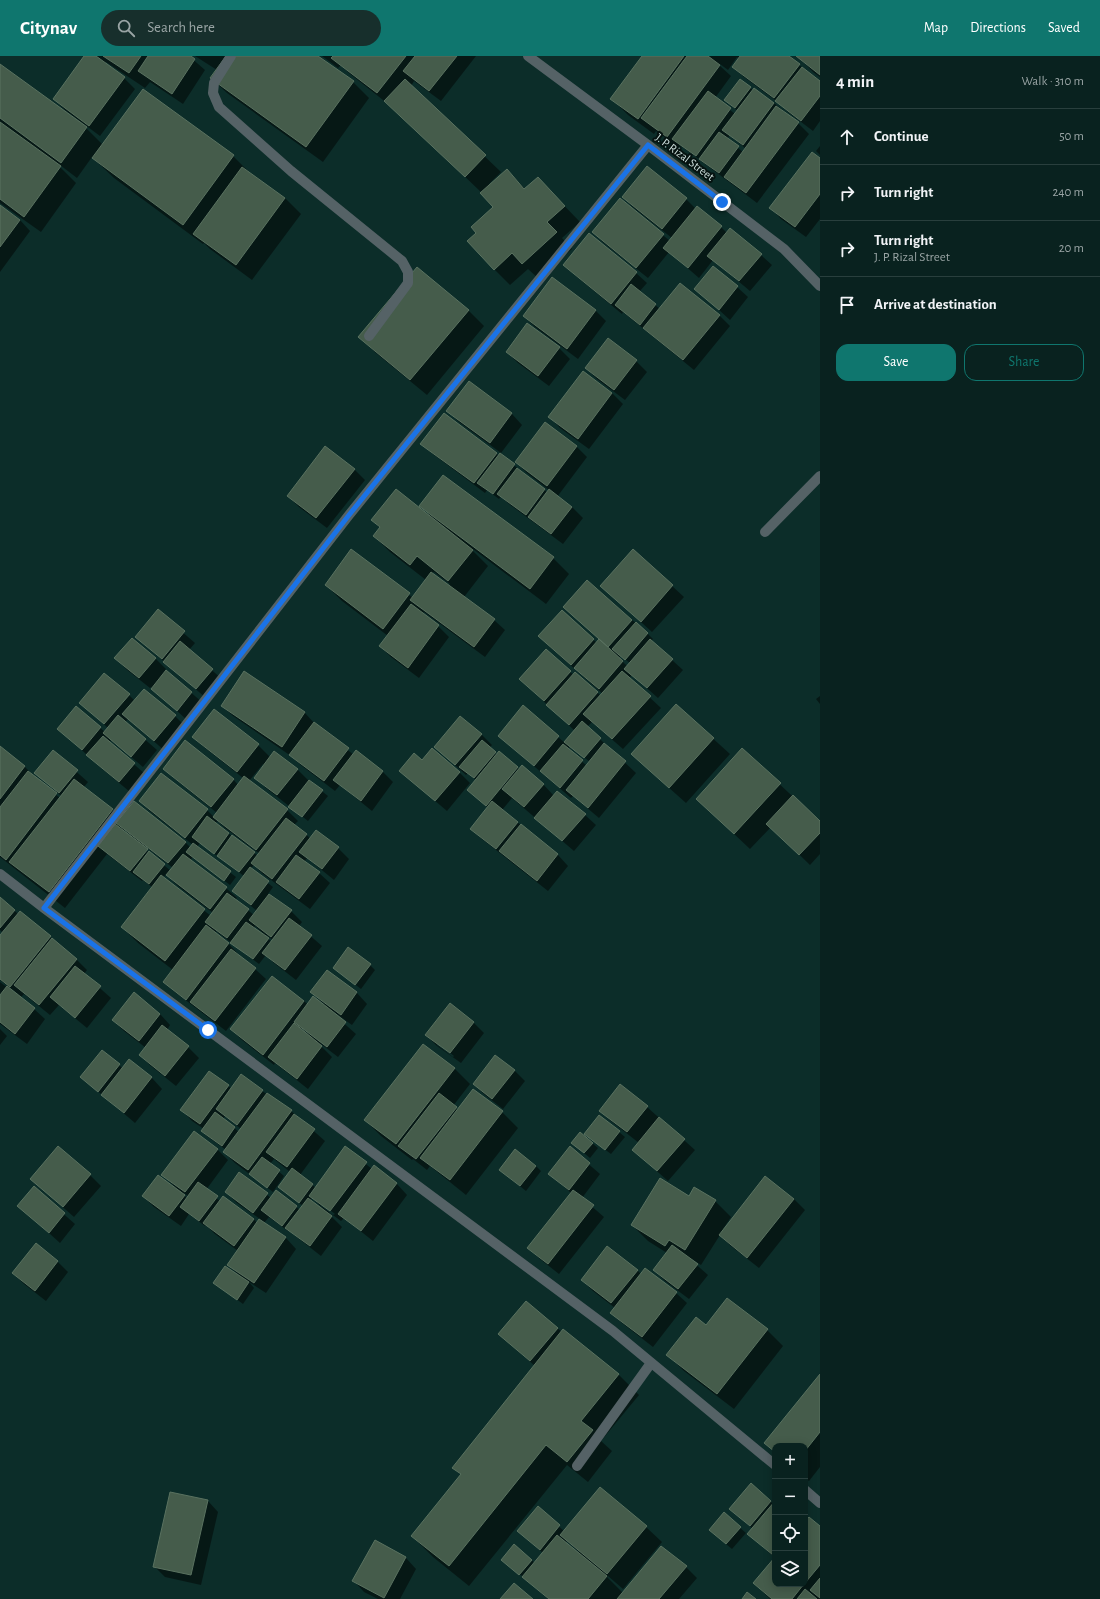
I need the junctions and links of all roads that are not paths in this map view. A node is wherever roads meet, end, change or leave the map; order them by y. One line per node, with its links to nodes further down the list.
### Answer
1 (232, 56): 5 (street)
2 (528, 56): 3 (street, J. P. Rizal Street)
3 (648, 145): 4 (street, J. P. Rizal Street); 9 (street)
4 (820, 286)
5 (369, 336)
6 (820, 476): 7 (street)
7 (766, 532)
8 (0, 874): 9 (street)
9 (44, 908): 10 (street)
10 (652, 1363): 11 (street); 12 (street)
11 (772, 1463)
12 (577, 1466)
13 (808, 1493): 14 (street)
14 (820, 1503)

